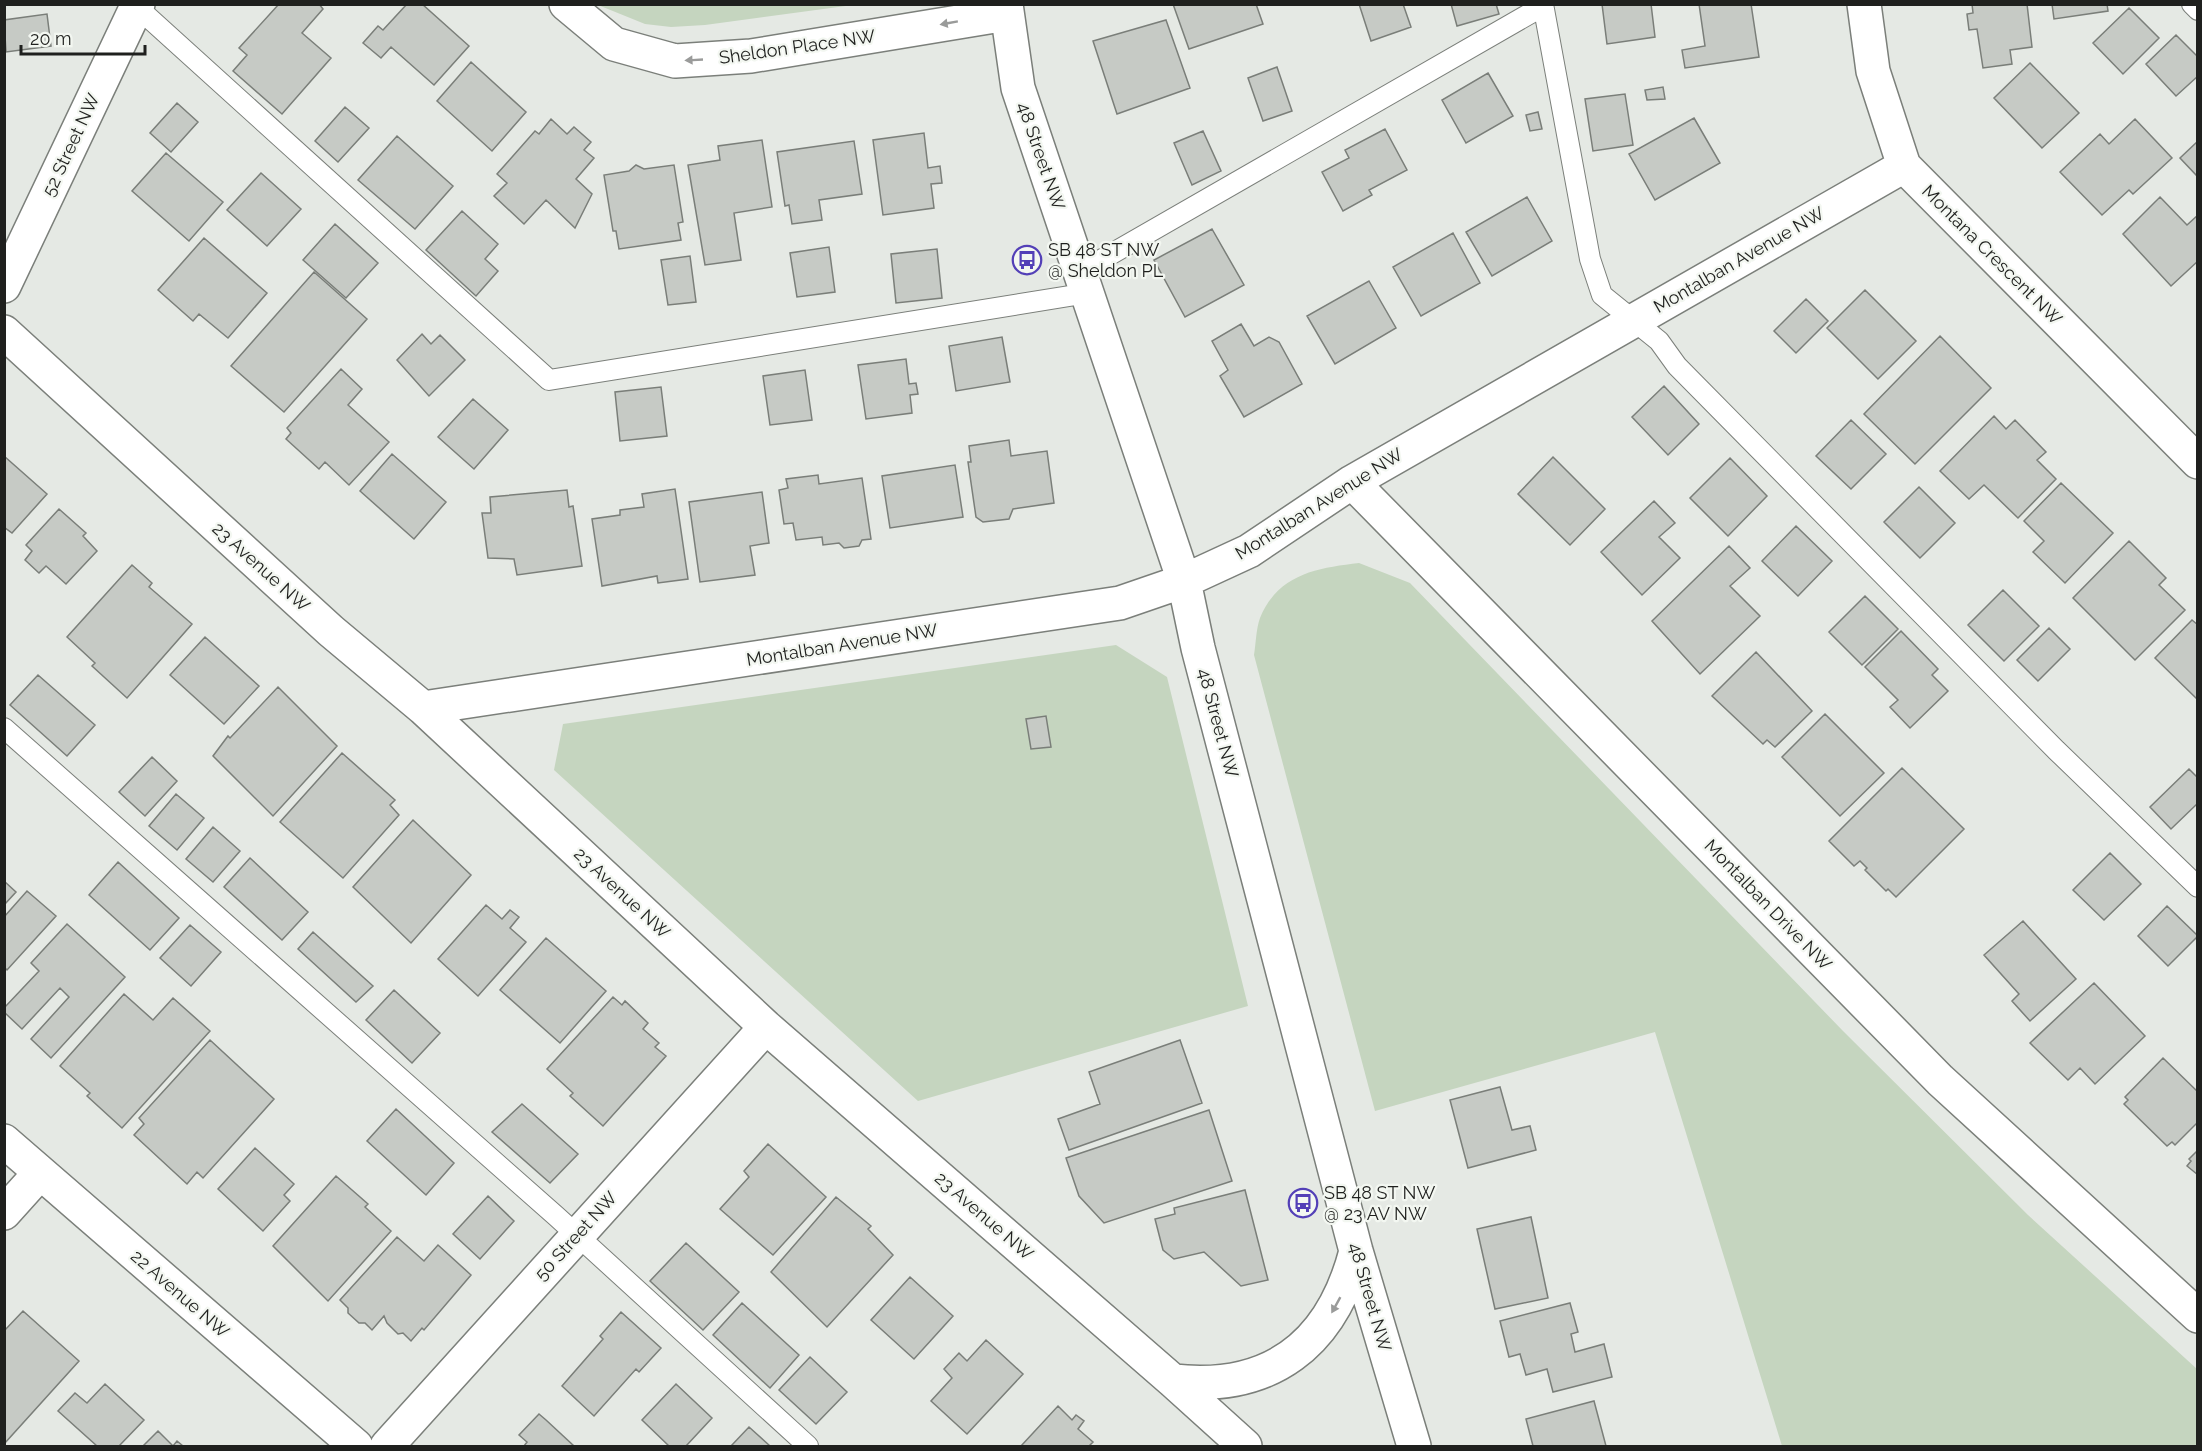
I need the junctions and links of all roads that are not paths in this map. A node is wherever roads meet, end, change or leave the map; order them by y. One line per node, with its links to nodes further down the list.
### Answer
1 (566, 4): 6 (street, Sheldon Place NW, one-way to 1)
2 (1864, 4): 8 (street, Montana Crescent NW)
3 (2192, 4): 7 (lane)
4 (1543, 5): 9 (lane); 11 (lane)
5 (138, 6): 9 (lane); 10 (street, 52 Street NW)
6 (1007, 9): 9 (street, 48 Street NW)
7 (2198, 10)
8 (1904, 166): 11 (street, Montalban Avenue NW); 13 (street, Montana Crescent NW)
9 (1084, 283): 15 (street, 48 Street NW)
10 (4, 286)
11 (1633, 320): 14 (street, Montalban Avenue NW); 18 (lane)
12 (4, 332): 16 (street, 23 Avenue NW)
13 (2198, 462)
14 (1352, 482): 15 (street, Montalban Avenue NW); 25 (street, Montalban Drive NW)
15 (1184, 581): 16 (street, Montalban Avenue NW); 24 (street, 48 Street NW)
16 (423, 708): 19 (street, 23 Avenue NW)
17 (4, 728): 23 (lane)
18 (2198, 887)
19 (766, 1027): 23 (street, 50 Street NW); 26 (street, 23 Avenue NW)
20 (4, 1141): 21 (street, 22 Avenue NW)
21 (40, 1173): 22 (street); 27 (street, 22 Avenue NW)
22 (4, 1213)
23 (576, 1236): 28 (street, 50 Street NW); 29 (lane)
24 (1356, 1251): 26 (street, one-way to 26); 31 (street, 48 Street NW)
25 (2198, 1316)
26 (1173, 1381): 30 (street, 23 Avenue NW)
27 (356, 1446)
28 (387, 1446)
29 (808, 1446)
30 (1245, 1446)
31 (1414, 1446)

